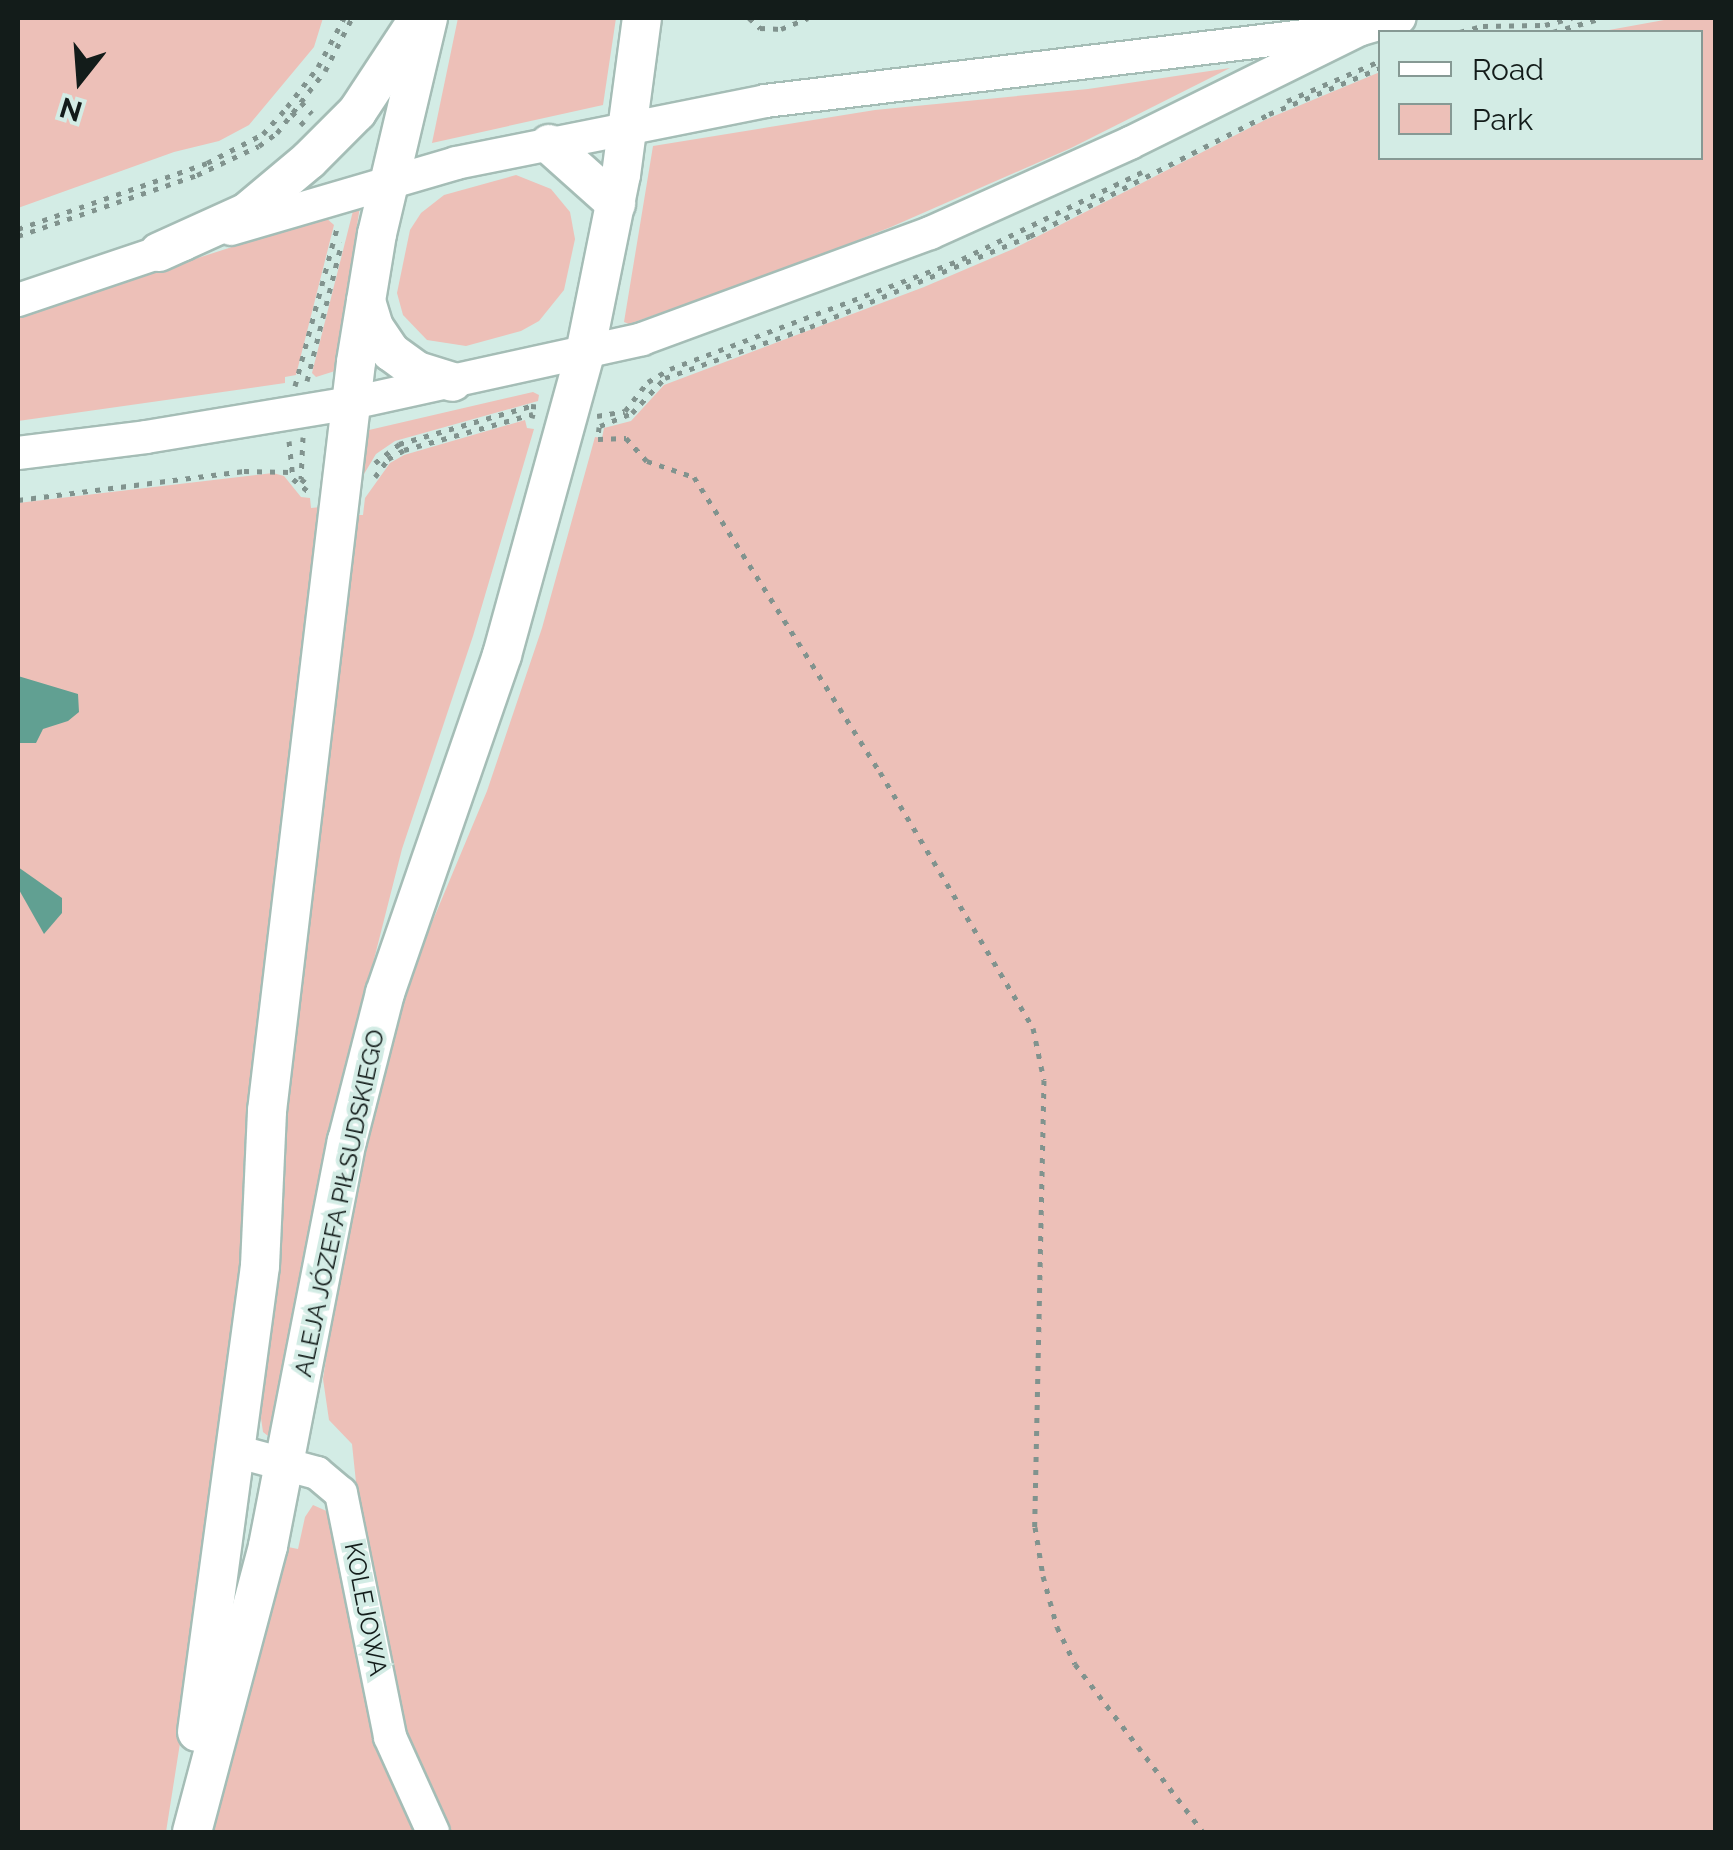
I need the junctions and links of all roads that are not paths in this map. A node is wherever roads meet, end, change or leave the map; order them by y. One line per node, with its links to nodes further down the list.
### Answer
1 (419, 18): 10 (main road)
2 (428, 18): 8 (main road)
3 (642, 18): 6 (main road)
4 (1399, 18): 5 (main road)
5 (1361, 29): 6 (main road); 13 (main road)
6 (629, 128): 7 (main road); 9 (main road)
7 (549, 144): 8 (main road); 9 (main road)
8 (390, 179): 10 (main road); 11 (main road)
9 (616, 204): 13 (main road)
10 (158, 252): 12 (main road)
11 (365, 298): 14 (main road); 15 (main road)
12 (18, 300)
13 (585, 353): 14 (main road); 18 (main road, ALEJA JÓZEFA PIŁSUDSKIEGO)
14 (452, 382): 15 (main road)
15 (352, 403): 16 (main road); 17 (main road)
16 (18, 453)
17 (235, 1450): 18 (main road, KOLEJOWA); 19 (main road)
18 (286, 1462): 20 (main road, ALEJA JÓZEFA PIŁSUDSKIEGO); 21 (main road, KOLEJOWA)
19 (182, 1832)
20 (192, 1832)
21 (433, 1832)

